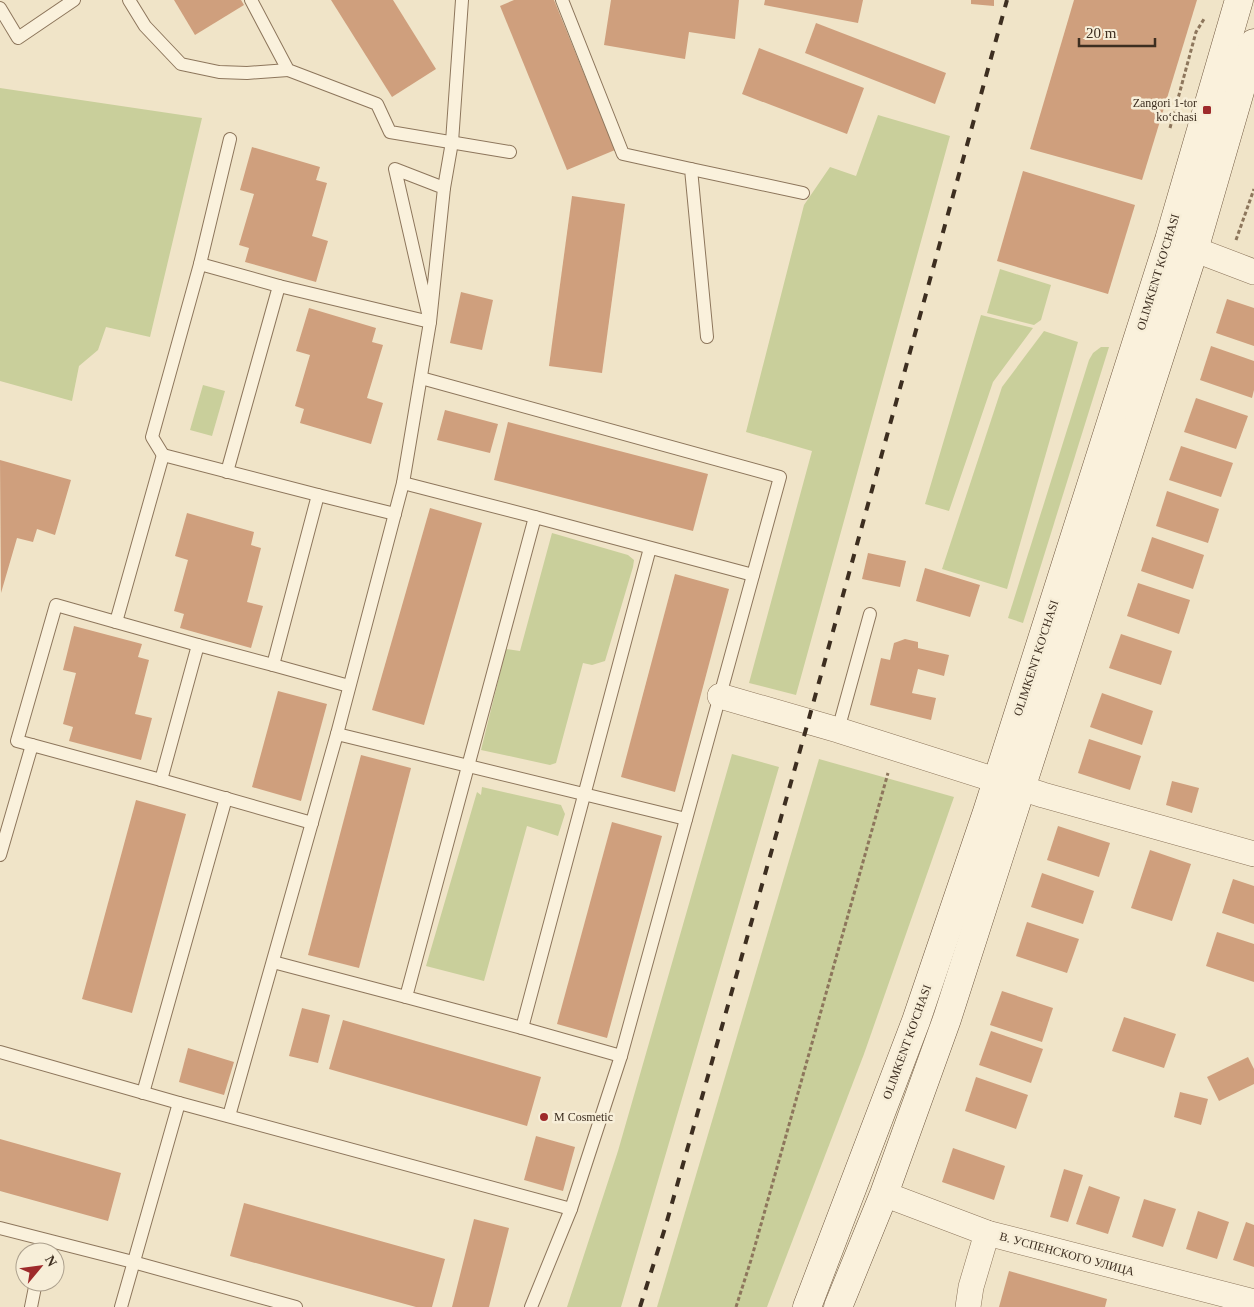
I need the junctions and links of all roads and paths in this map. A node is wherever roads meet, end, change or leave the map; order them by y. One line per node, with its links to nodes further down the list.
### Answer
1 (74, 0): 7 (lane)
2 (129, 0): 10 (lane)
3 (251, 0): 10 (lane)
4 (462, 0): 13 (lane)
5 (562, 0): 15 (lane)
6 (1239, 0): 18 (main road, OLIMKENT KO'CHASI)
7 (0, 8)
8 (1207, 15): 11 (path)
9 (1254, 43): 19 (main road, OLIMKENT KO'CHASI)
10 (288, 70): 13 (lane)
11 (1170, 128)
12 (230, 139): 20 (lane)
13 (452, 142): 14 (lane); 16 (lane)
14 (510, 152)
15 (691, 169): 17 (lane); 24 (lane)
16 (444, 188): 23 (lane); 23 (lane)
17 (802, 193)
18 (1169, 240): 19 (street); 46 (main road, OLIMKENT KO'CHASI)
19 (1194, 250): 21 (street); 46 (main road, OLIMKENT KO'CHASI)
20 (200, 264): 22 (lane); 26 (lane)
21 (1254, 272)
22 (279, 286): 23 (lane); 27 (lane)
23 (430, 322): 25 (lane)
24 (707, 337)
25 (421, 378): 28 (lane); 33 (lane)
26 (162, 455): 27 (lane); 35 (lane)
27 (227, 472): 29 (lane)
28 (403, 483): 30 (lane); 31 (lane)
29 (318, 495): 30 (lane); 37 (lane)
30 (395, 514): 38 (lane)
31 (535, 517): 32 (lane); 43 (lane)
32 (650, 548): 33 (lane); 47 (lane)
33 (753, 575): 39 (lane)
34 (870, 614): 40 (lane)
35 (116, 622): 36 (lane); 42 (lane)
36 (198, 645): 37 (lane); 45 (lane)
37 (273, 665): 38 (lane)
38 (350, 686): 41 (lane)
39 (720, 696): 40 (street); 49 (lane)
40 (838, 730): 46 (street)
41 (337, 734): 43 (lane); 50 (lane)
42 (32, 745): 45 (lane); 52 (lane)
43 (468, 766): 47 (lane); 54 (lane)
44 (888, 773): 75 (path)
45 (161, 780): 48 (lane)
46 (1009, 784): 51 (street); 61 (main road, OLIMKENT KO'CHASI); 76 (main road, OLIMKENT KO'CHASI)
47 (584, 794): 49 (lane); 55 (lane)
48 (226, 798): 50 (lane); 58 (lane)
49 (686, 819): 57 (lane)
50 (312, 823): 53 (lane)
51 (1254, 854)
52 (0, 855)
53 (274, 962): 54 (lane); 60 (lane)
54 (406, 997): 55 (lane)
55 (522, 1028): 57 (lane)
56 (0, 1052): 58 (lane)
57 (621, 1056): 62 (lane)
58 (143, 1093): 59 (lane)
59 (179, 1103): 60 (lane); 67 (lane)
60 (229, 1116): 62 (lane)
61 (884, 1194): 64 (street, В. УСПЕНСКОГО УЛИЦА); 77 (main road, OLIMKENT KO'CHASI)
62 (571, 1209): 74 (lane)
63 (0, 1228): 65 (lane)
64 (987, 1233): 69 (street, В. УСПЕНСКОГО УЛИЦА); 78 (street)
65 (33, 1242)
66 (65, 1250): 67 (lane)
67 (133, 1262): 70 (lane); 72 (lane)
68 (34, 1292): 71 (lane)
69 (1254, 1302)
70 (266, 1303): 73 (lane)
71 (31, 1307)
72 (121, 1307)
73 (296, 1307)
74 (531, 1307)
75 (736, 1307)
76 (807, 1307)
77 (838, 1307)
78 (968, 1307)

